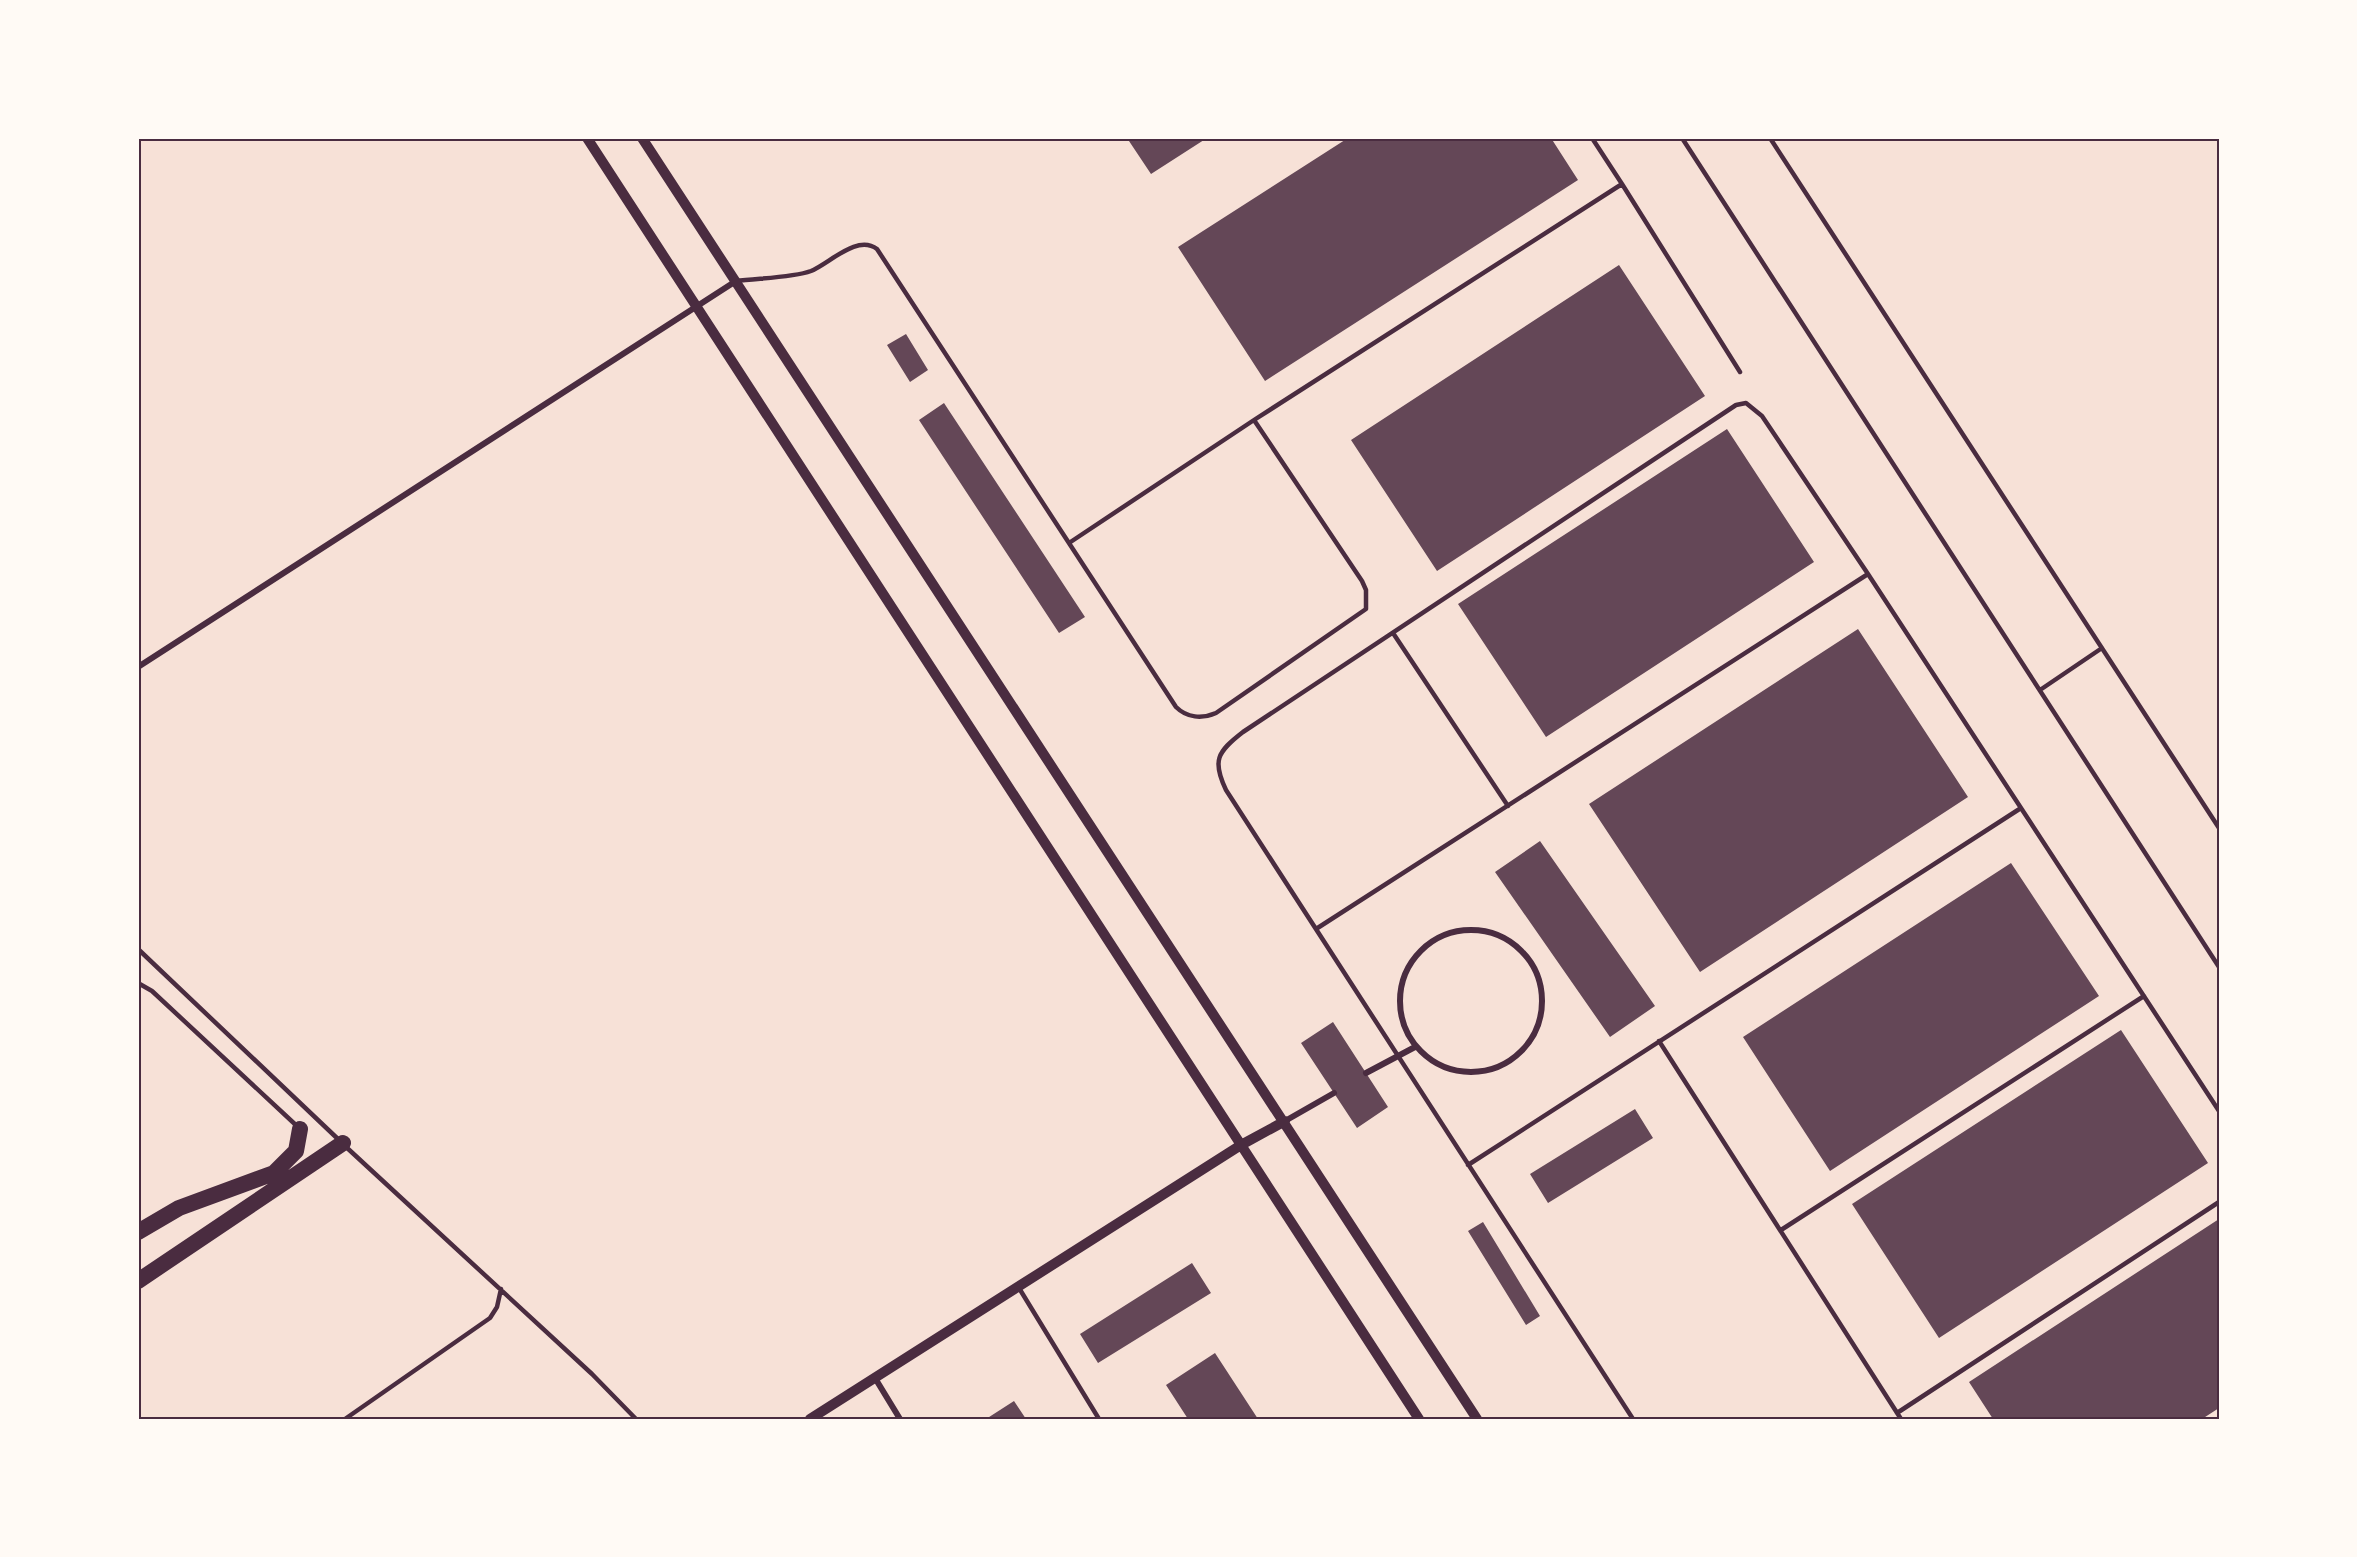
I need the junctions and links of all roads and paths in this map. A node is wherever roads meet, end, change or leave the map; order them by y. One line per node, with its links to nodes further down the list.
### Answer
1 (587, 138): 8 (street)
2 (642, 138): 7 (street)
3 (1592, 138): 6 (lane)
4 (1682, 138): 16 (lane)
5 (1770, 138): 14 (lane)
6 (1622, 184): 9 (lane); 10 (lane)
7 (736, 281): 8 (street); 11 (lane); 31 (street)
8 (696, 306): 15 (street); 34 (street)
9 (1740, 372)
10 (1254, 420): 11 (lane); 11 (lane)
11 (1069, 543)
12 (1868, 574): 13 (lane); 17 (lane); 18 (lane)
13 (1393, 633): 17 (lane); 20 (lane)
14 (2102, 648): 16 (lane); 19 (lane)
15 (138, 668)
16 (2040, 690): 22 (lane)
17 (1508, 806): 20 (lane)
18 (2021, 808): 24 (lane); 25 (lane)
19 (2219, 828)
20 (1316, 929): 27 (lane)
21 (138, 949): 33 (lane)
22 (2219, 968)
23 (138, 983): 32 (lane)
24 (2144, 996): 30 (lane); 37 (lane)
25 (1659, 1041): 35 (lane); 37 (lane)
26 (1415, 1047): 26 (street); 27 (street)
27 (1397, 1057): 28 (street); 35 (lane)
28 (1366, 1073)
29 (1334, 1093): 31 (street)
30 (2219, 1111)
31 (1285, 1121): 34 (street); 50 (street)
32 (300, 1129): 38 (highway)
33 (343, 1143): 39 (highway); 41 (lane)
34 (1241, 1146): 40 (street); 49 (street)
35 (1468, 1165): 51 (lane)
36 (2219, 1202): 43 (lane)
37 (1781, 1230): 43 (lane)
38 (138, 1232)
39 (138, 1281)
40 (1018, 1287): 42 (street); 48 (lane)
41 (501, 1289): 44 (lane); 45 (lane)
42 (875, 1378): 46 (street); 47 (street)
43 (1897, 1413): 52 (lane)
44 (345, 1419)
45 (636, 1419)
46 (810, 1419)
47 (900, 1419)
48 (1099, 1419)
49 (1419, 1419)
50 (1477, 1419)
51 (1633, 1419)
52 (1901, 1419)

